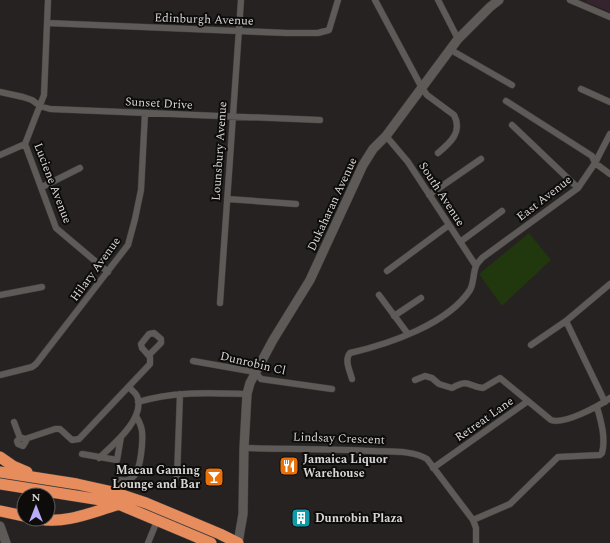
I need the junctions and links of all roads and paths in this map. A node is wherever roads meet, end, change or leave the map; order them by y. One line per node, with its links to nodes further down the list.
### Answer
1 (48, 0): 9 (street, Luciene Avenue)
2 (241, 0): 10 (street, Lounsbury Avenue)
3 (338, 0): 10 (street, Edinburgh Avenue)
4 (375, 0): 14 (street)
5 (438, 0): 11 (street)
6 (499, 0): 11 (street, Dukaharan Avenue)
7 (570, 0): 8 (street)
8 (610, 17)
9 (47, 23): 10 (street, Edinburgh Avenue); 19 (street, Luciene Avenue)
10 (239, 31): 21 (street, Lounsbury Avenue)
11 (458, 39): 12 (street, Dukaharan Avenue)
12 (451, 50): 13 (street); 14 (street, Dukaharan Avenue)
13 (512, 85)
14 (422, 88): 25 (street, Dukaharan Avenue); 27 (street)
15 (581, 89): 18 (street)
16 (0, 92): 19 (street, Sunset Drive)
17 (506, 101): 30 (street)
18 (610, 102)
19 (40, 106): 20 (street, Sunset Drive); 26 (street, Luciene Avenue)
20 (145, 113): 21 (street, Sunset Drive); 43 (street, Hilary Avenue)
21 (233, 117): 22 (street, Sunset Drive); 36 (street, Lounsbury Avenue)
22 (320, 120)
23 (512, 125): 34 (street)
24 (610, 134): 30 (street, East Avenue)
25 (386, 136): 35 (street, South Avenue); 56 (street, Dukaharan Avenue)
26 (25, 144): 28 (street); 33 (street, Luciene Avenue)
27 (438, 153)
28 (0, 155)
29 (481, 158): 35 (street)
30 (595, 163): 32 (street); 34 (street, East Avenue)
31 (80, 168): 33 (street)
32 (610, 174)
33 (42, 188): 43 (street, Luciene Avenue)
34 (578, 188): 41 (street, East Avenue)
35 (429, 195): 39 (street, South Avenue)
36 (227, 199): 37 (street); 49 (street, Lounsbury Avenue)
37 (296, 204)
38 (502, 212): 40 (street)
39 (449, 226): 40 (street, South Avenue); 42 (street)
40 (460, 242): 41 (street, South Avenue)
41 (476, 266): 52 (street)
42 (387, 271)
43 (108, 272): 57 (street, Hilary Avenue)
44 (610, 284): 51 (street)
45 (42, 287): 46 (street)
46 (0, 295)
47 (379, 295): 50 (street)
48 (421, 298): 50 (street)
49 (220, 303)
50 (394, 316): 52 (street)
51 (566, 321): 53 (street); 64 (street)
52 (408, 334): 58 (street)
53 (531, 345)
54 (149, 355): 60 (street)
55 (194, 361): 56 (street, Dunrobin Cl)
56 (255, 372): 61 (street, Dunrobin Cl); 63 (street, Dukaharan Avenue)
57 (0, 374)
58 (352, 380)
59 (415, 380): 65 (street)
60 (128, 386): 66 (street); 69 (street)
61 (332, 389)
62 (180, 394): 63 (street); 66 (street); 77 (street)
63 (247, 394): 71 (street, Dukaharan Avenue)
64 (608, 400): 67 (street, Retreat Lane)
65 (528, 401): 67 (street, Retreat Lane); 75 (street, Retreat Lane)
66 (138, 402): 68 (street)
67 (597, 407): 85 (street)
68 (136, 416): 70 (street); 79 (street)
69 (14, 422)
70 (121, 437): 74 (street); 74 (street)
71 (244, 448): 75 (street, Lindsay Crescent); 91 (street)
72 (82, 454): 74 (street)
73 (0, 457): 78 (highway)
74 (99, 458)
75 (433, 468): 85 (street, Lindsay Crescent)
76 (0, 472): 78 (highway)
77 (177, 477)
78 (44, 479): 91 (highway)
79 (120, 480)
80 (0, 484): 81 (highway)
81 (118, 504): 84 (highway); 86 (highway)
82 (0, 511): 83 (highway)
83 (16, 514)
84 (56, 520)
85 (473, 520): 92 (street, Lindsay Crescent)
86 (158, 521): 89 (street); 90 (highway)
87 (0, 526): 88 (street)
88 (6, 543)
89 (148, 543)
90 (211, 543)
91 (238, 543)
92 (476, 543)

